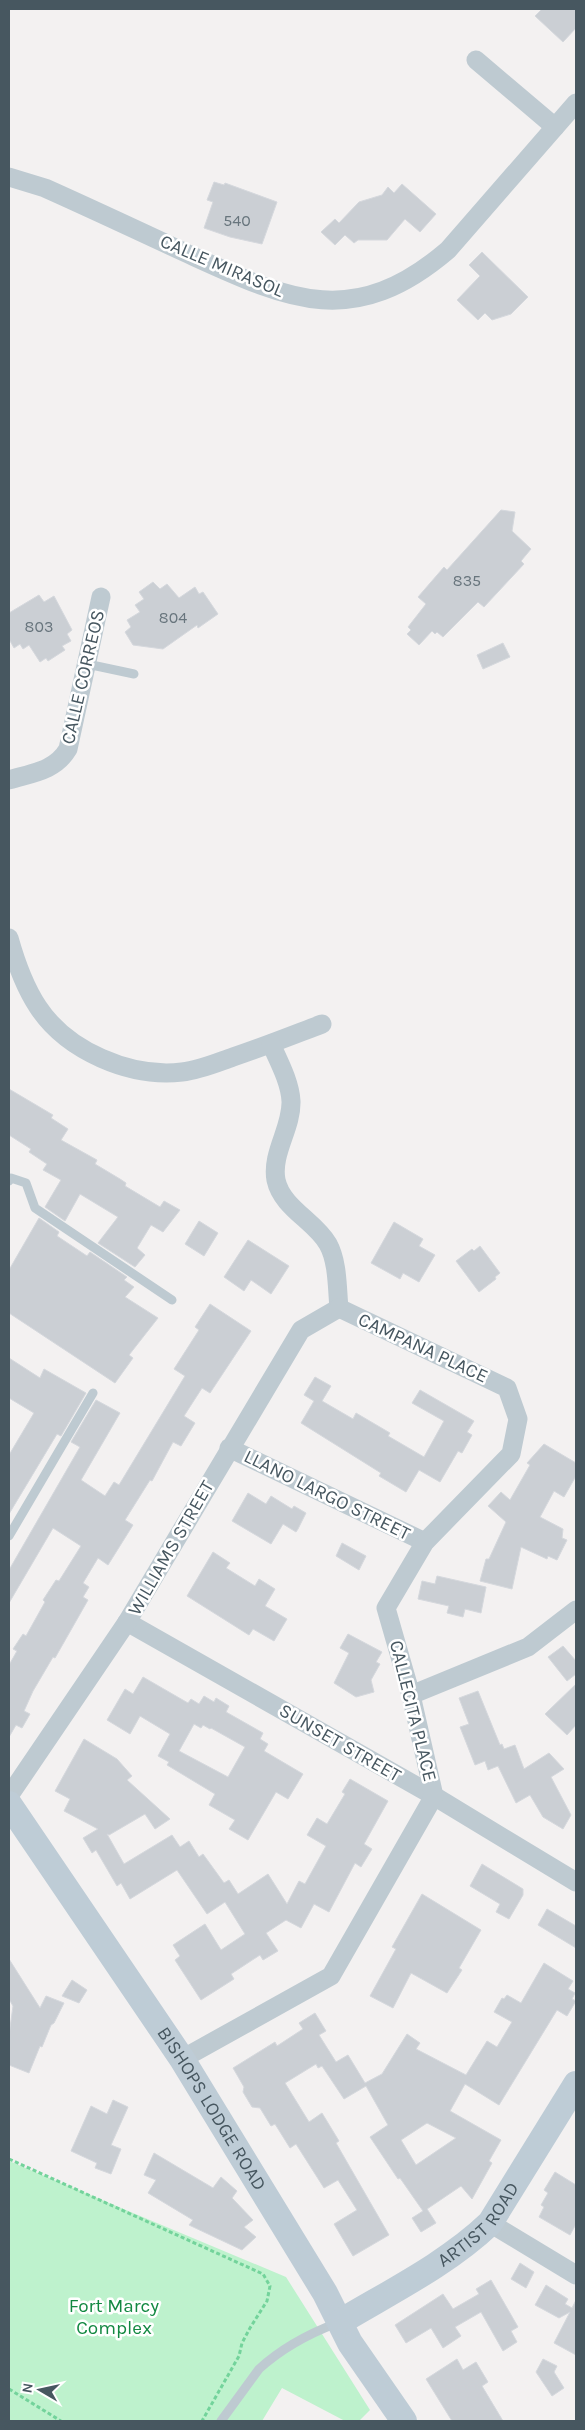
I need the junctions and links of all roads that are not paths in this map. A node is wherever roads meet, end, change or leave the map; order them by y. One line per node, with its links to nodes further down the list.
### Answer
1 (476, 60): 3 (street)
2 (576, 103): 3 (street, CALLE MIRASOL)
3 (555, 127): 4 (street, CALLE MIRASOL)
4 (9, 177)
5 (101, 597): 6 (street, CALLE CORREOS)
6 (87, 664): 7 (lane); 8 (street, CALLE CORREOS)
7 (134, 674)
8 (9, 780)
9 (9, 938): 11 (street)
10 (322, 1024): 11 (street)
11 (271, 1044): 14 (street)
12 (9, 1181): 13 (lane)
13 (172, 1300)
14 (339, 1308): 15 (street, CAMPANA PLACE); 17 (street, WILLIAMS STREET)
15 (507, 1388): 19 (street, CALLECITA PLACE)
16 (93, 1393): 18 (lane)
17 (229, 1448): 19 (street, LLANO LARGO STREET); 21 (street, WILLIAMS STREET)
18 (9, 1536)
19 (425, 1542): 22 (street, CALLECITA PLACE)
20 (576, 1610): 22 (street)
21 (127, 1622): 23 (street, WILLIAMS STREET); 24 (street, SUNSET STREET)
22 (411, 1695): 24 (street, CALLECITA PLACE)
23 (9, 1796)
24 (434, 1796): 26 (street, SUNSET STREET); 27 (street, CALLECITA PLACE)
25 (9, 1804): 27 (street, BISHOPS LODGE ROAD)
26 (576, 1882)
27 (182, 2059): 31 (street, BISHOPS LODGE ROAD)
28 (576, 2084): 29 (street, ARTIST ROAD)
29 (490, 2223): 30 (street); 31 (street, ARTIST ROAD)
30 (576, 2275)
31 (340, 2322): 32 (street, BISHOPS LODGE ROAD); 33 (lane)
32 (400, 2420)
33 (221, 2421)

